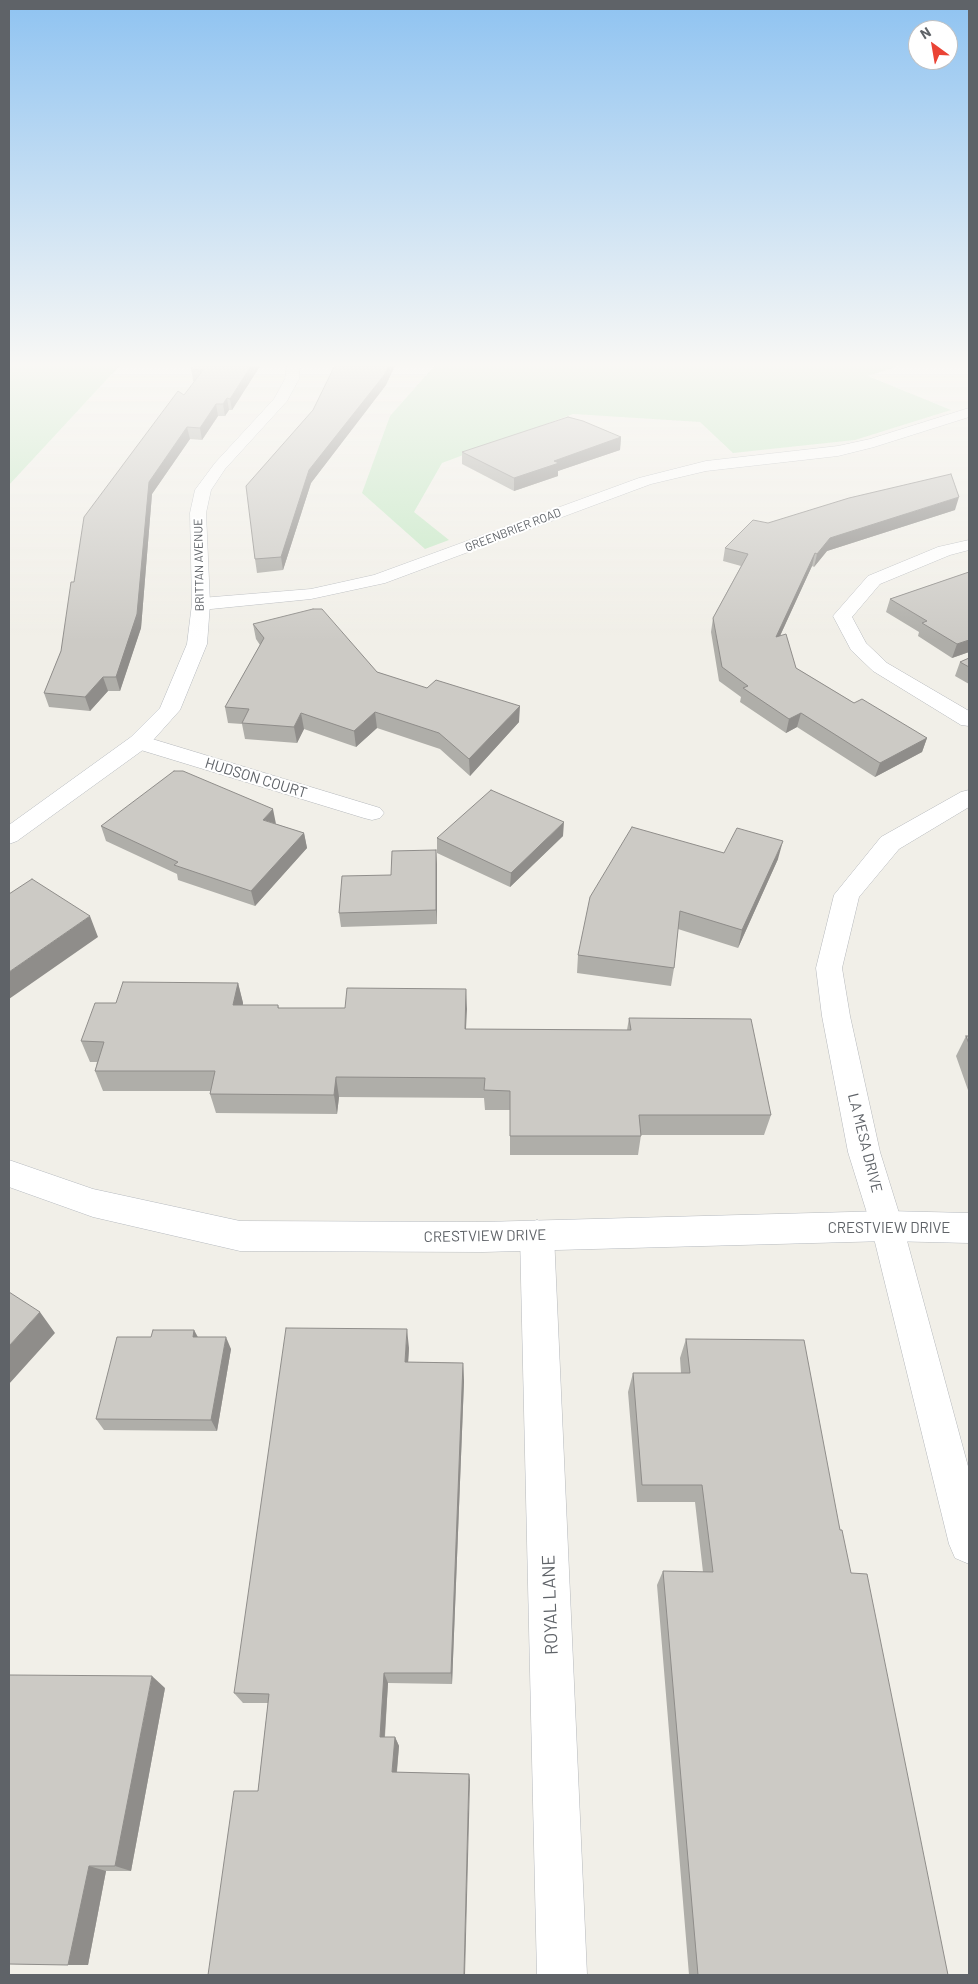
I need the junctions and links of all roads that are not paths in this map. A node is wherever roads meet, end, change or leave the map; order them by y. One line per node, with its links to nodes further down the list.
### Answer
1 (230, 456): 4 (street, BRITTAN AVENUE)
2 (792, 456): 4 (street, GREENBRIER ROAD)
3 (969, 545): 5 (street)
4 (201, 604): 6 (street, BRITTAN AVENUE)
5 (969, 720)
6 (139, 742): 8 (street, HUDSON COURT); 9 (street, BRITTAN AVENUE)
7 (969, 797): 11 (street, LA MESA DRIVE)
8 (372, 813)
9 (9, 836)
10 (9, 1172): 13 (street, CRESTVIEW DRIVE)
11 (887, 1226): 12 (street, CRESTVIEW DRIVE); 13 (street, CRESTVIEW DRIVE); 14 (street, LA MESA DRIVE)
12 (969, 1228)
13 (537, 1235): 15 (street, ROYAL LANE)
14 (969, 1544)
15 (562, 1975)

